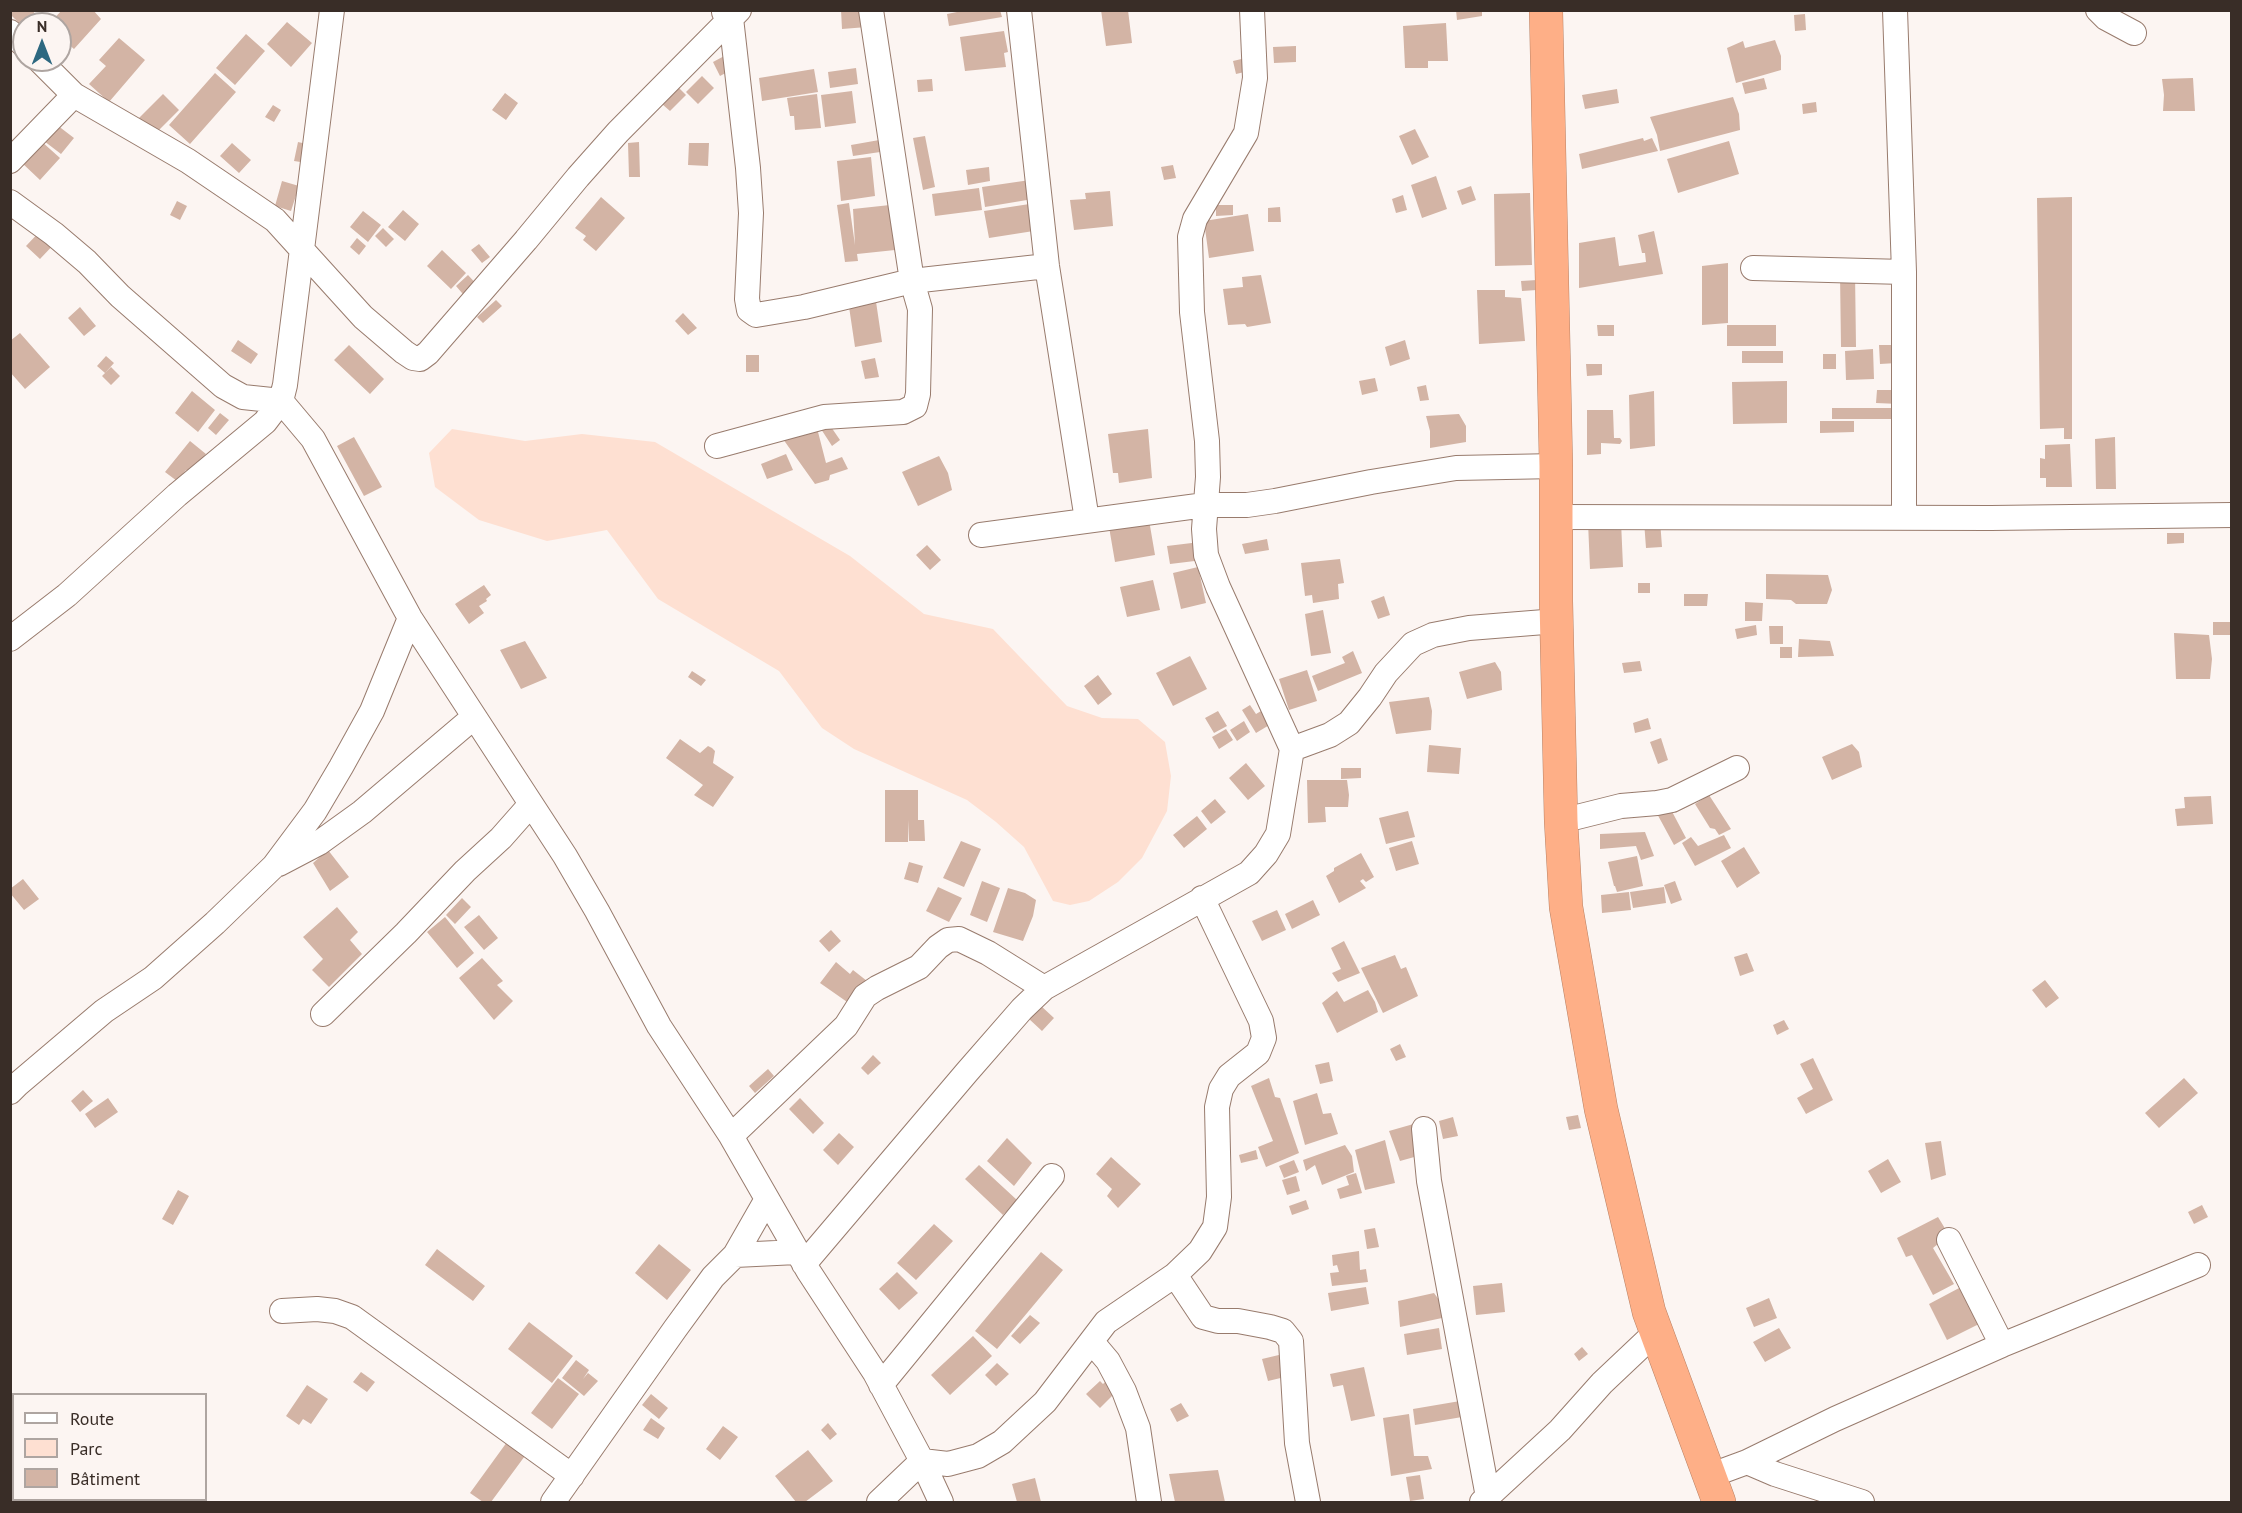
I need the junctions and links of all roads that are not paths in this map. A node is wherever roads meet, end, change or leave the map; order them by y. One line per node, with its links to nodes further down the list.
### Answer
1 (332, 10): 14 (street)
2 (871, 10): 18 (street)
3 (1020, 10): 15 (street)
4 (1252, 10): 22 (street)
5 (1545, 10): 21 (highway)
6 (1895, 10): 17 (street)
7 (2098, 10): 9 (street)
8 (731, 13): 14 (street); 18 (street)
9 (2134, 33)
10 (51, 72): 11 (street)
11 (74, 95): 12 (street); 14 (street)
12 (10, 161)
13 (10, 202): 19 (street)
14 (302, 249): 19 (street)
15 (1047, 266): 18 (street); 26 (street)
16 (1753, 268): 17 (street)
17 (1904, 272): 25 (street)
18 (912, 281): 20 (street)
19 (281, 402): 28 (street); 30 (street)
20 (717, 446)
21 (1556, 466): 22 (street); 24 (highway)
22 (1205, 505): 26 (street); 32 (street)
23 (2232, 515): 25 (street)
24 (1556, 517): 25 (street); 29 (highway)
25 (1904, 518)
26 (1087, 520): 27 (street)
27 (981, 535)
28 (410, 618): 31 (street); 35 (street)
29 (1557, 621): 32 (street); 36 (highway)
30 (10, 639)
31 (474, 717): 34 (street); 37 (street)
32 (1292, 748): 39 (street)
33 (1737, 768): 36 (street)
34 (531, 804): 41 (street); 44 (street)
35 (315, 811): 37 (street); 38 (street)
36 (1561, 821): 53 (highway)
37 (334, 832): 38 (street)
38 (274, 866): 42 (street)
39 (1202, 898): 40 (street); 51 (street)
40 (1044, 988): 44 (street); 49 (street)
41 (323, 1014)
42 (13, 1084)
43 (1424, 1129): 61 (street)
44 (731, 1136): 46 (street)
45 (1052, 1176): 56 (street)
46 (768, 1199): 48 (street); 49 (street)
47 (1949, 1240): 55 (street)
48 (735, 1255): 49 (street); 59 (street)
49 (801, 1258): 56 (street)
50 (2198, 1265): 55 (street)
51 (1175, 1275): 54 (street); 66 (street)
52 (282, 1311): 59 (street)
53 (1656, 1332): 60 (highway); 61 (street)
54 (1092, 1342): 57 (street); 65 (street)
55 (2002, 1345): 58 (street)
56 (882, 1385): 57 (street)
57 (922, 1461): 63 (street); 64 (street)
58 (1747, 1462): 60 (street); 67 (street)
59 (572, 1476): 62 (street)
60 (1714, 1489)
61 (1485, 1500)
62 (553, 1503)
63 (879, 1503)
64 (941, 1503)
65 (1149, 1503)
66 (1308, 1503)
67 (1862, 1503)

